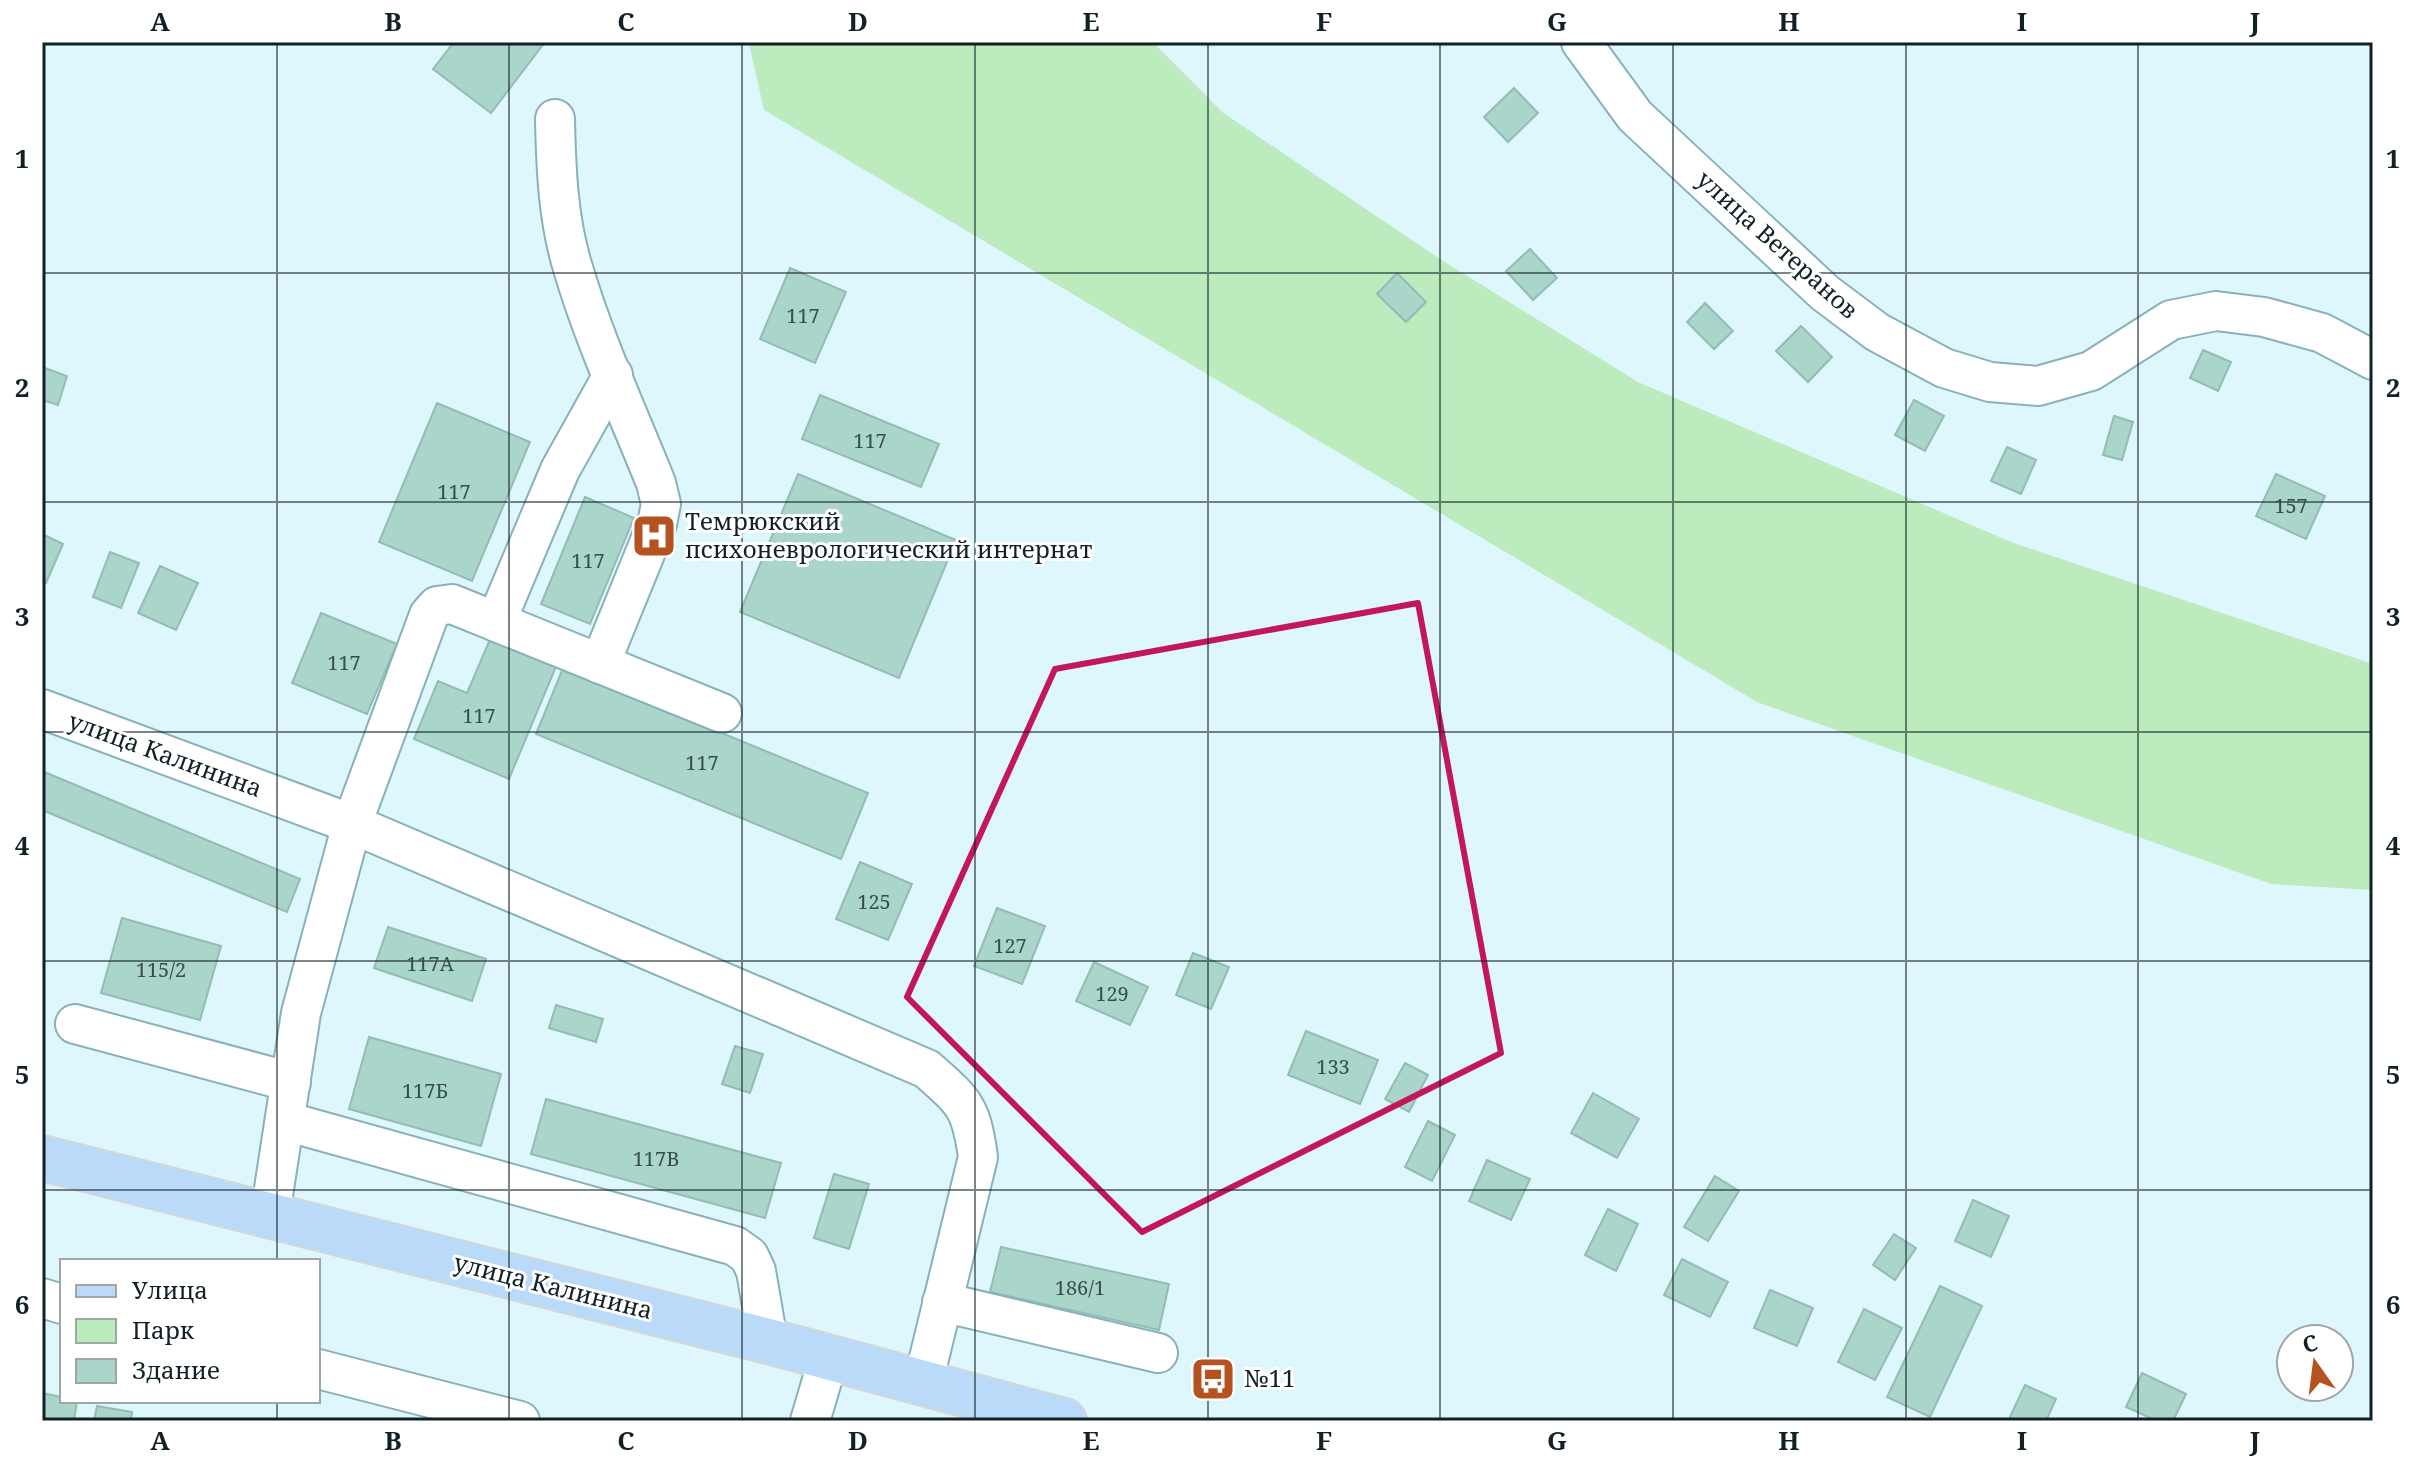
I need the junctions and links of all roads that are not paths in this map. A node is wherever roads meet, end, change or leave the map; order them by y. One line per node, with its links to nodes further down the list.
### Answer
1 (1581, 42): 3 (street, улица Ветеранов)
2 (555, 119): 4 (street)
3 (2373, 360)
4 (613, 375): 5 (street); 6 (street)
5 (496, 622): 6 (street); 9 (street)
6 (600, 664): 8 (street)
7 (42, 709): 9 (street, улица Калинина)
8 (722, 713)
9 (352, 824): 11 (street); 15 (street, улица Калинина)
10 (75, 1024): 11 (street)
11 (291, 1082): 12 (street)
12 (285, 1121): 14 (street); 16 (street)
13 (42, 1158): 14 (main road, улица Калинина)
14 (270, 1215): 16 (main road, улица Калинина)
15 (942, 1302): 17 (street); 20 (street)
16 (768, 1341): 18 (main road, улица Калинина)
17 (1158, 1353)
18 (829, 1357): 20 (main road, улица Калинина); 22 (street)
19 (320, 1370): 21 (street)
20 (923, 1383): 23 (main road, улица Калинина)
21 (520, 1421)
22 (810, 1421)
23 (1064, 1421)

